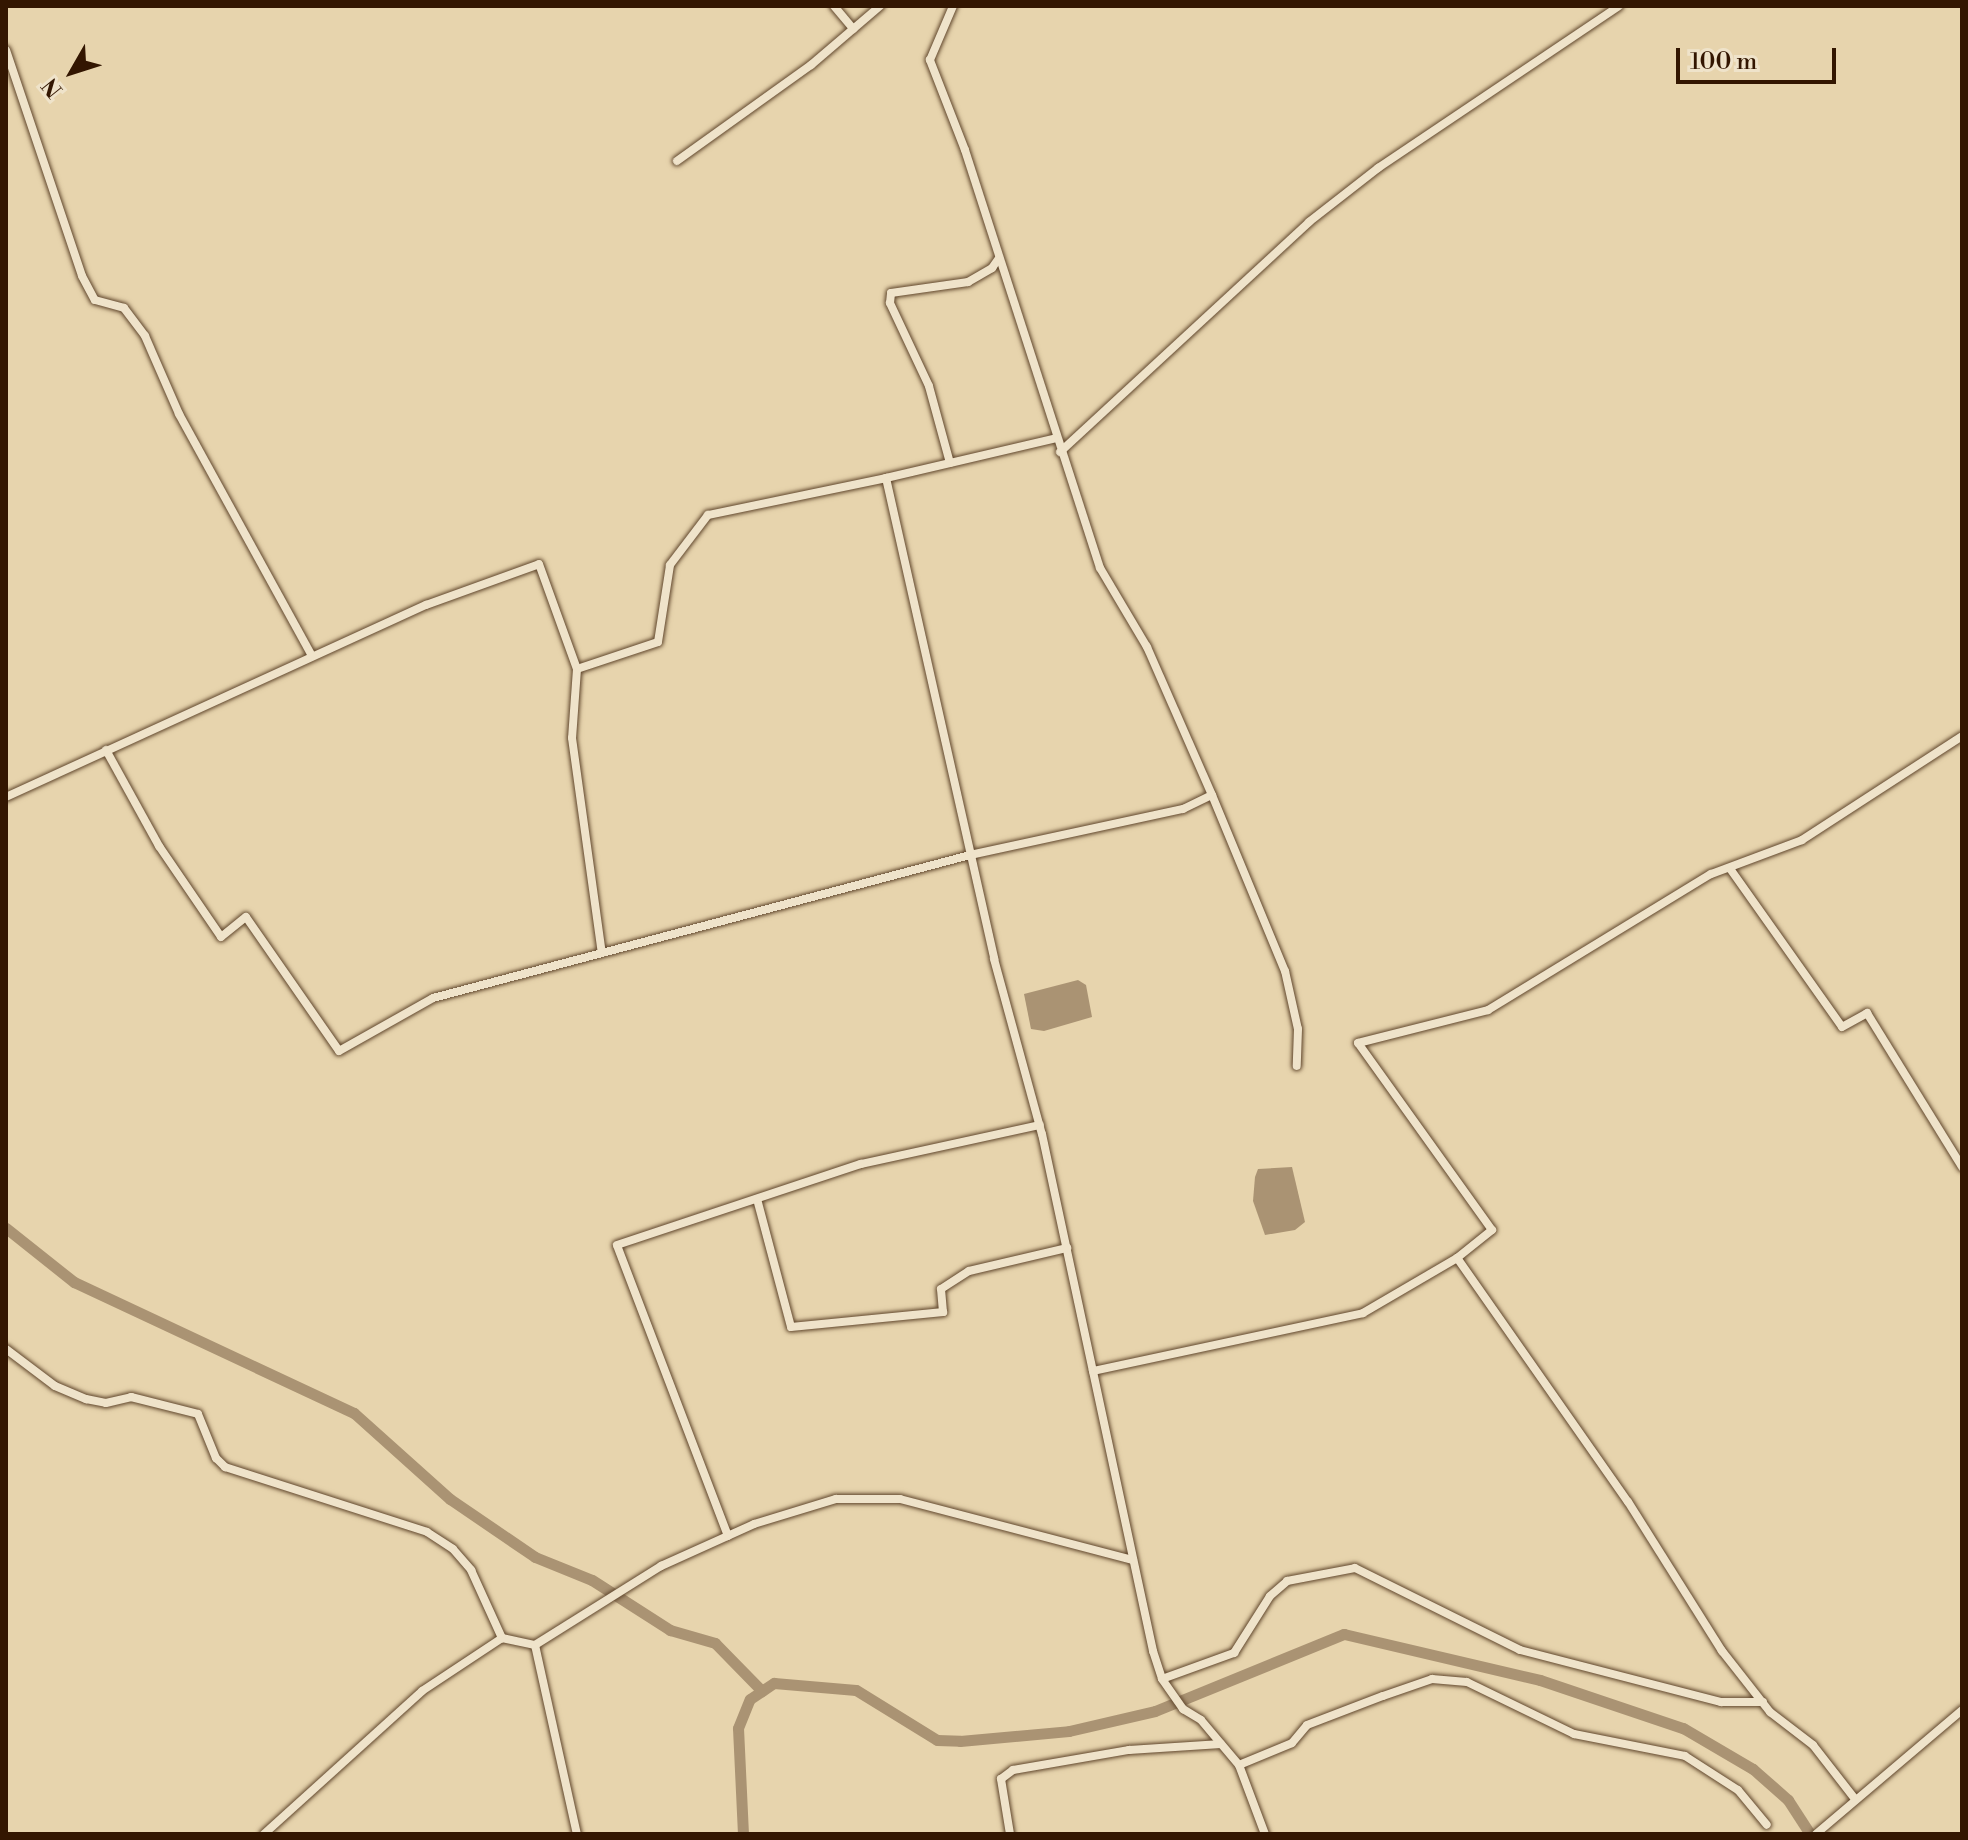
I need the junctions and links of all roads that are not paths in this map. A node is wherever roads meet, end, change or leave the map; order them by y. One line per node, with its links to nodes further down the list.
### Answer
1 (834, 6): 5 (street)
2 (880, 6): 5 (street)
3 (953, 6): 8 (street)
4 (1619, 6): 10 (street)
5 (853, 29): 7 (street)
6 (6, 50): 13 (street)
7 (677, 161)
8 (999, 258): 9 (street); 11 (street)
9 (1056, 438): 10 (street); 11 (street)
10 (1060, 452): 17 (street)
11 (950, 463): 12 (street)
12 (886, 478): 14 (street); 19 (street)
13 (312, 656): 14 (street); 16 (street)
14 (577, 669): 21 (street)
15 (1962, 736): 20 (street)
16 (106, 750): 18 (street); 21 (street)
17 (1212, 795): 19 (street); 22 (street)
18 (6, 797)
19 (970, 855): 21 (street); 23 (street)
20 (1731, 870): 24 (street); 27 (street)
21 (602, 953)
22 (1297, 1066)
23 (1040, 1125): 25 (street); 26 (street)
24 (1962, 1167)
25 (757, 1199): 26 (street); 30 (street)
26 (1067, 1248): 29 (street)
27 (1457, 1258): 29 (street); 35 (street)
28 (6, 1349): 32 (street)
29 (1093, 1371): 31 (street)
30 (728, 1536): 31 (street); 33 (street)
31 (1133, 1560): 34 (street)
32 (502, 1638): 33 (street); 41 (street)
33 (535, 1645): 42 (street)
34 (1162, 1679): 35 (street); 37 (street)
35 (1763, 1702): 39 (street)
36 (1962, 1710): 39 (street)
37 (1221, 1744): 38 (street); 43 (street)
38 (1239, 1765): 40 (street); 44 (street)
39 (1853, 1800): 45 (street)
40 (1767, 1825)
41 (264, 1834)
42 (577, 1834)
43 (1010, 1834)
44 (1265, 1834)
45 (1816, 1834)

